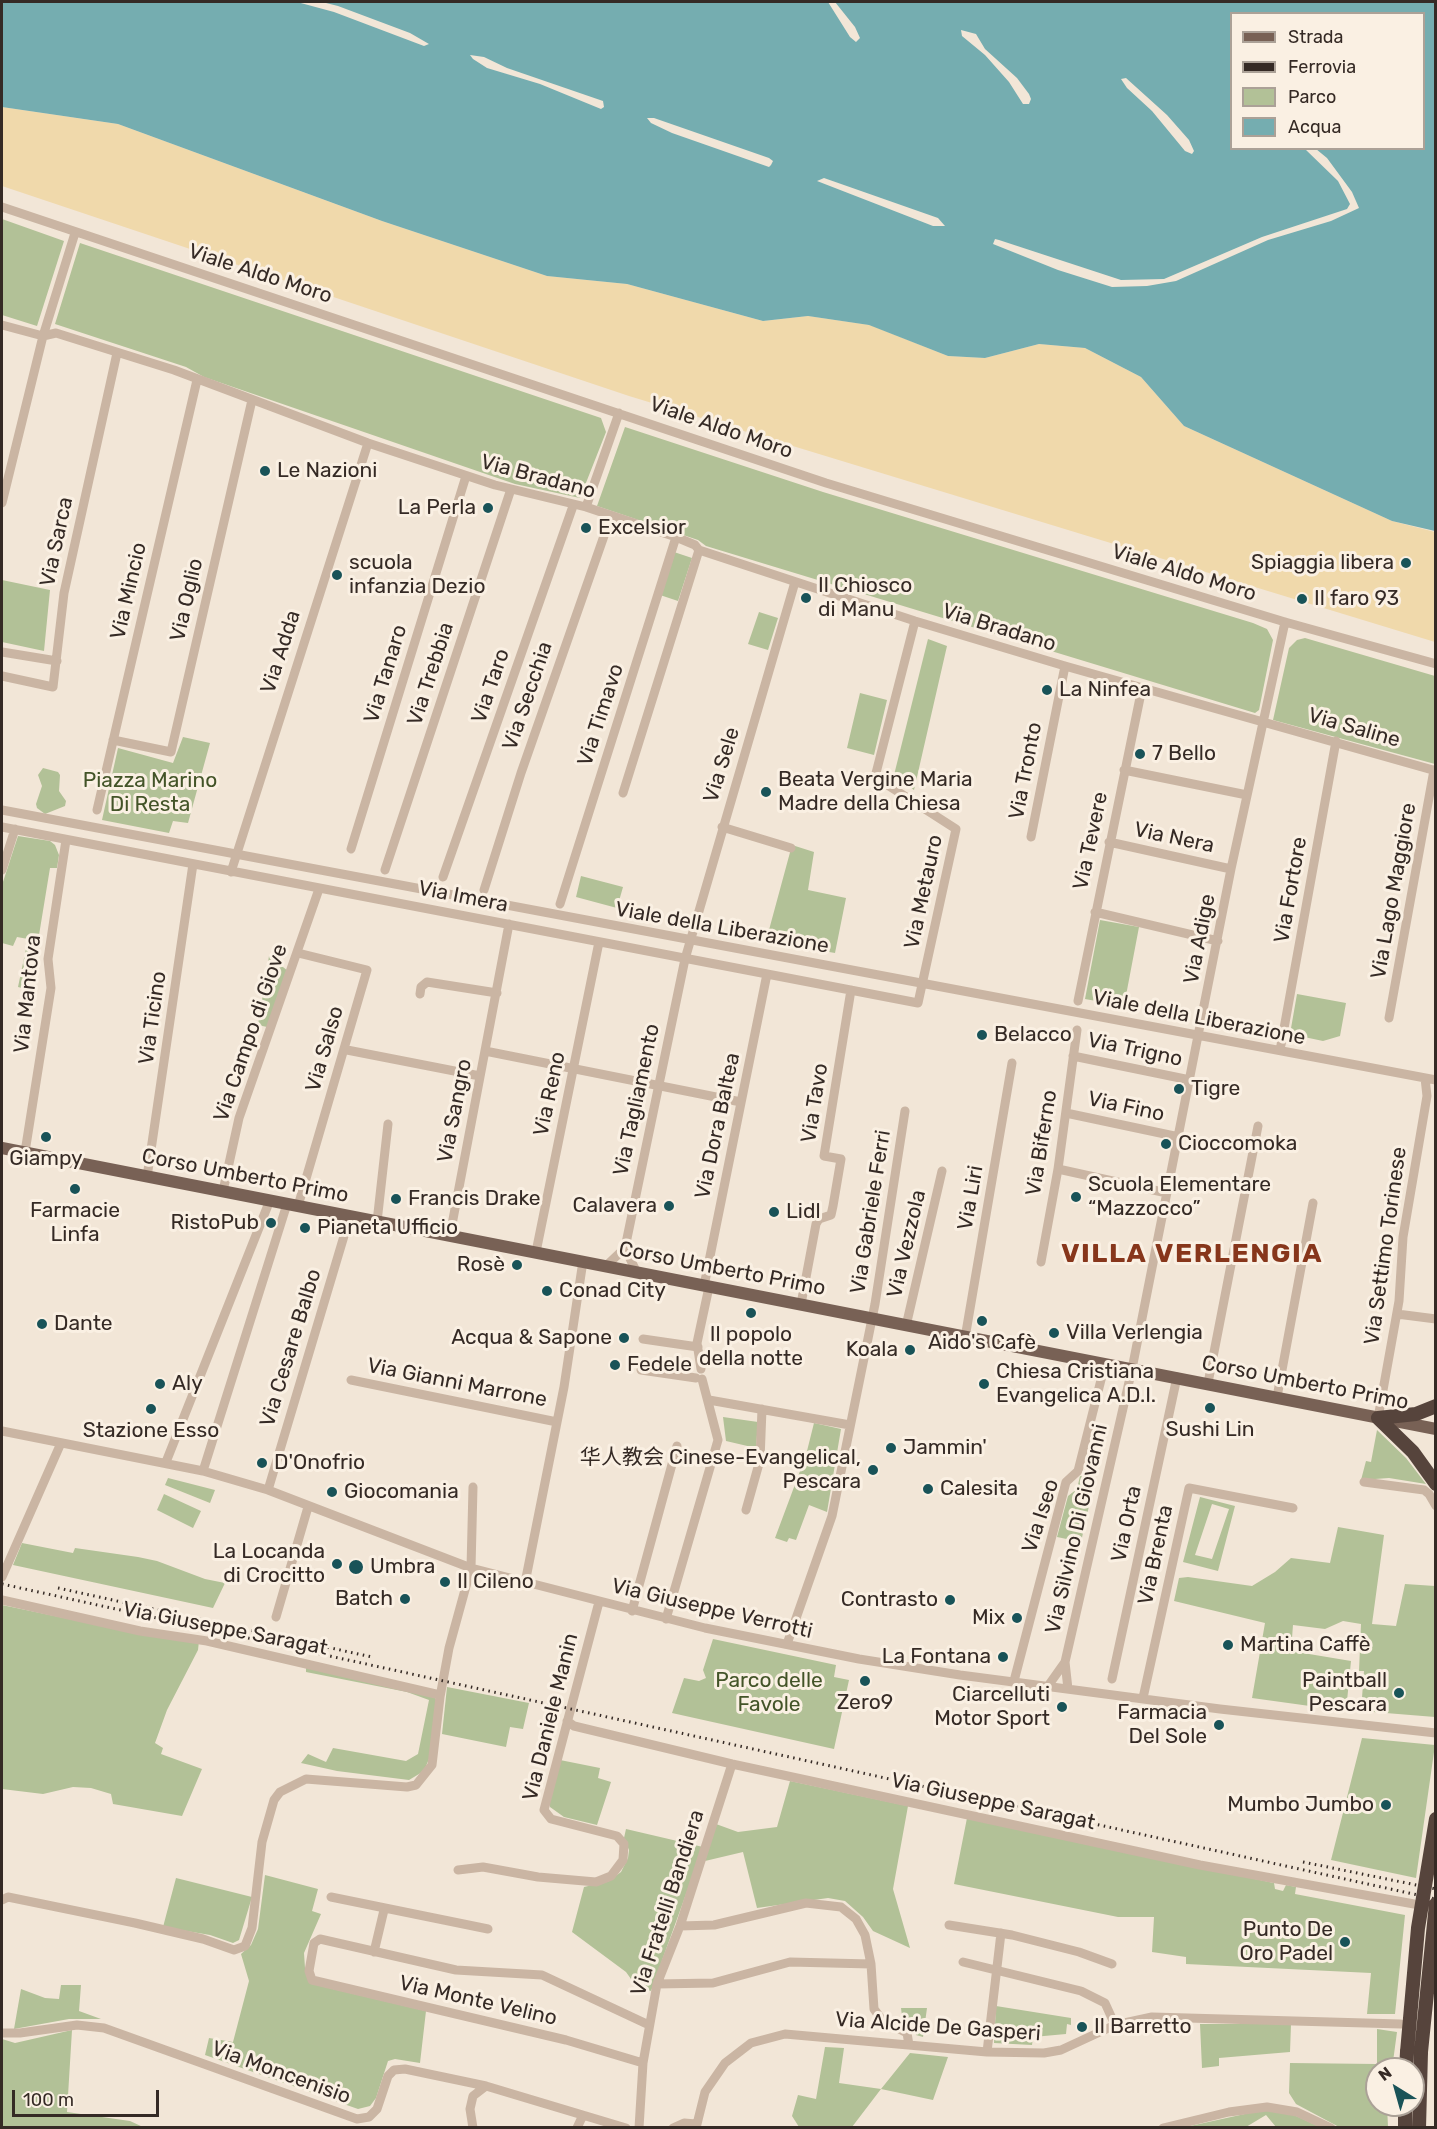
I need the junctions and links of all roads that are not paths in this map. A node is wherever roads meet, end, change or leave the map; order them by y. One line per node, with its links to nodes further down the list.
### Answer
1 (2, 207): 2 (street, Viale Aldo Moro)
2 (75, 233): 4 (street); 8 (street, Viale Aldo Moro)
3 (2, 325): 4 (street, Via Bradano)
4 (43, 336): 5 (street, Via Bradano); 12 (street)
5 (117, 353): 6 (street, Via Bradano); 22 (street, Via Sarca)
6 (197, 380): 7 (street, Via Bradano); 28 (street, Via Mincio)
7 (252, 400): 9 (street, Via Bradano); 28 (street, Via Oglio)
8 (619, 413): 14 (street); 20 (street, Viale Aldo Moro)
9 (368, 443): 10 (street, Via Bradano); 44 (street, Via Adda)
10 (466, 476): 11 (street, Via Bradano); 43 (street, Via Tanaro)
11 (511, 489): 13 (street, Via Bradano); 48 (street, Via Trebbia)
12 (2, 503)
13 (573, 506): 14 (street, Via Bradano); 50 (street, Via Taro)
14 (586, 507): 15 (street, Via Bradano)
15 (611, 516): 16 (street, Via Bradano); 52 (street, Via Secchia)
16 (676, 537): 17 (street, Via Bradano); 53 (street, Via Timavo)
17 (699, 550): 18 (street, Via Bradano); 32 (street)
18 (795, 582): 19 (street, Via Bradano); 37 (street, Via Sele)
19 (915, 621): 24 (street, Via Bradano); 62 (street, Via Metauro)
20 (1285, 622): 23 (street, Viale Aldo Moro); 27 (street, Via Adige)
21 (2, 652): 22 (street)
22 (57, 661): 25 (street, Via Sarca)
23 (1436, 664)
24 (1065, 666): 26 (street); 39 (street, Via Tronto)
25 (2, 676)
26 (1142, 688): 27 (street); 30 (street, Via Tevere)
27 (1262, 721): 29 (street, Via Saline); 33 (street, Via Adige)
28 (113, 740): 35 (street, Via Mincio)
29 (1336, 741): 31 (street, Via Saline); 71 (street, Via Fortore)
30 (1124, 770): 33 (street); 41 (street, Via Tevere)
31 (1435, 771): 68 (street, Via Lago Maggiore)
32 (623, 794)
33 (1247, 795): 46 (street, Via Adige)
34 (2, 810): 44 (street, Viale della Liberazione)
35 (97, 810)
36 (2, 827): 38 (street, Via Imera)
37 (722, 827): 42 (street); 56 (street, Via Sele)
38 (15, 829): 40 (street, Via Imera); 47 (street)
39 (1031, 837)
40 (66, 840): 45 (street, Via Imera); 89 (street, Via Mantova)
41 (1109, 842): 46 (street, Via Nera); 54 (street, Via Tevere)
42 (790, 848)
43 (351, 849)
44 (235, 854): 49 (street, Via Adda); 56 (street, Viale della Liberazione)
45 (193, 864): 49 (street, Via Imera); 92 (street, Via Ticino)
46 (1232, 869): 57 (street, Via Adige)
47 (2, 870)
48 (386, 870)
49 (231, 872): 51 (street, Via Imera)
50 (443, 877)
51 (319, 889): 55 (street, Via Imera); 59 (street, Via Campo di Giove)
52 (484, 890)
53 (560, 904)
54 (1095, 912): 57 (street); 66 (street, Via Tevere)
55 (509, 924): 58 (street, Via Imera); 64 (street, Via Sangro)
56 (690, 941): 60 (street, Via Sele); 62 (street, Viale della Liberazione)
57 (1218, 941): 70 (street, Via Adige)
58 (598, 942): 60 (street, Via Imera); 76 (street, Via Reno)
59 (298, 952): 93 (street, Via Campo di Giove); 97 (street, Via Salso)
60 (685, 959): 61 (street, Via Imera); 81 (street, Via Tagliamento)
61 (767, 974): 63 (street, Via Imera); 82 (street, Via Dora Baltea)
62 (924, 982): 67 (street, Via Metauro); 70 (street, Viale della Liberazione)
63 (851, 990): 67 (street, Via Imera); 108 (street, Via Tavo)
64 (496, 993): 65 (street); 73 (street, Via Sangro)
65 (420, 994)
66 (1078, 1001)
67 (918, 1003)
68 (1389, 1018)
69 (1077, 1029): 74 (street, Via Biferno)
70 (1199, 1037): 78 (street, Viale della Liberazione); 79 (street, Via Adige)
71 (1281, 1045)
72 (346, 1050): 77 (street)
73 (485, 1050): 76 (street); 77 (street, Via Sangro)
74 (1073, 1056): 79 (street, Via Trigno); 84 (street, Via Biferno)
75 (1012, 1063): 113 (street, Via Liri)
76 (574, 1069): 81 (street); 102 (street, Via Reno)
77 (480, 1076): 100 (street, Via Sangro)
78 (1425, 1078): 80 (street, Viale della Liberazione); 109 (street, Via Settimo Torinese)
79 (1190, 1080): 87 (street, Via Adige)
80 (1436, 1080)
81 (658, 1085): 82 (street); 101 (street, Via Tagliamento)
82 (741, 1102): 107 (street, Via Dora Baltea)
83 (905, 1111): 110 (street, Via Gabriele Ferri)
84 (1066, 1113): 87 (street, Via Fino); 90 (street, Via Biferno)
85 (388, 1124): 99 (street)
86 (1258, 1126): 122 (street)
87 (1179, 1137): 94 (street, Via Adige)
88 (2, 1148): 89 (main road, Corso Umberto Primo)
89 (24, 1152): 92 (main road, Corso Umberto Primo)
90 (1058, 1169): 94 (street); 104 (street, Via Biferno)
91 (942, 1171): 112 (street, Via Vezzola)
92 (147, 1177): 93 (main road, Corso Umberto Primo)
93 (223, 1191): 95 (main road, Corso Umberto Primo)
94 (1167, 1193): 117 (street, Via Adige)
95 (270, 1200): 97 (main road, Corso Umberto Primo); 134 (street)
96 (1313, 1203): 123 (street)
97 (293, 1205): 98 (main road, Corso Umberto Primo); 135 (street)
98 (350, 1216): 99 (main road, Corso Umberto Primo); 139 (street, Via Cesare Balbo)
99 (376, 1222): 100 (main road, Corso Umberto Primo)
100 (450, 1235): 102 (main road, Corso Umberto Primo)
101 (625, 1248): 105 (street); 106 (street)
102 (536, 1252): 103 (main road, Corso Umberto Primo)
103 (583, 1261): 105 (main road, Corso Umberto Primo); 128 (street, Via Gianni Marrone)
104 (1041, 1263)
105 (607, 1265): 106 (main road, Corso Umberto Primo)
106 (636, 1271): 107 (main road, Corso Umberto Primo)
107 (707, 1287): 108 (main road, Corso Umberto Primo); 115 (street, Via Dora Baltea)
108 (801, 1304): 110 (main road, Corso Umberto Primo)
109 (1397, 1314): 111 (street); 127 (street, Via Settimo Torinese)
110 (870, 1318): 112 (main road, Corso Umberto Primo); 129 (street, Via Gabriele Ferri)
111 (1436, 1319)
112 (906, 1326): 113 (main road, Corso Umberto Primo)
113 (965, 1338): 116 (main road, Corso Umberto Primo)
114 (643, 1339): 115 (street)
115 (698, 1347): 119 (street, Via Dora Baltea)
116 (1105, 1364): 117 (main road, Corso Umberto Primo); 155 (street, Via Iseo)
117 (1132, 1369): 120 (main road, Corso Umberto Primo); 153 (street, Via Silvino Di Giovanni)
118 (641, 1371): 119 (street)
119 (700, 1375): 124 (street, Via Dora Baltea)
120 (1177, 1377): 122 (main road, Corso Umberto Primo); 154 (street, Via Orta)
121 (351, 1380): 128 (street, Via Gianni Marrone)
122 (1208, 1383): 123 (main road, Corso Umberto Primo)
123 (1277, 1397): 127 (main road, Corso Umberto Primo)
124 (709, 1400): 126 (street); 151 (street, Via Dora Baltea)
125 (1436, 1406): 127 (highway)
126 (762, 1409): 129 (street); 143 (street)
127 (1378, 1418): 130 (main road, Corso Umberto Primo); 137 (highway)
128 (557, 1422): 146 (street, Via Gianni Marrone)
129 (850, 1425): 152 (street, Via Gabriele Ferri)
130 (1436, 1429)
131 (2, 1431): 132 (street, Via Giuseppe Verrotti)
132 (61, 1443): 134 (street, Via Giuseppe Verrotti); 145 (street)
133 (677, 1446): 149 (street)
134 (166, 1462): 135 (street, Via Giuseppe Verrotti)
135 (203, 1471): 139 (street, Via Giuseppe Verrotti)
136 (1364, 1482): 140 (street)
137 (1436, 1484)
138 (473, 1487): 144 (street)
139 (268, 1490): 141 (street, Via Giuseppe Verrotti)
140 (1436, 1506)
141 (308, 1507): 144 (street, Via Giuseppe Verrotti); 150 (street)
142 (1293, 1508): 159 (street, Via Brenta)
143 (746, 1510)
144 (471, 1568): 146 (street, Via Giuseppe Verrotti); 158 (street)
145 (2, 1577)
146 (525, 1583): 148 (street, Via Giuseppe Verrotti)
147 (2, 1600): 158 (street, Via Giuseppe Saragat)
148 (599, 1602): 149 (street, Via Giuseppe Verrotti); 160 (street, Via Daniele Manin)
149 (632, 1611): 151 (street, Via Giuseppe Verrotti)
150 (276, 1617)
151 (666, 1619): 152 (street, Via Giuseppe Verrotti)
152 (787, 1644): 155 (street, Via Giuseppe Verrotti)
153 (1065, 1662): 156 (street, Via Silvino Di Giovanni); 157 (street, Via Silvino Di Giovanni)
154 (1112, 1679)
155 (1014, 1681): 156 (street, Via Giuseppe Verrotti)
156 (1048, 1686): 157 (street, Via Giuseppe Verrotti)
157 (1068, 1689): 159 (street, Via Giuseppe Verrotti)
158 (440, 1695): 166 (street)
159 (1143, 1698): 161 (street, Via Giuseppe Verrotti)
160 (567, 1721): 162 (street, Via Giuseppe Saragat); 164 (street, Via Daniele Manin)
161 (1436, 1733)
162 (732, 1764): 167 (street, Via Giuseppe Saragat); 171 (street, Via Fratelli Bandiera)
163 (1436, 1819): 186 (highway, bridge)
164 (458, 1870)
165 (331, 1897): 169 (street)
166 (2, 1900)
167 (1414, 1904)
168 (1436, 1904): 186 (highway, bridge)
169 (384, 1910): 172 (street); 174 (street)
170 (949, 1925): 173 (street)
171 (680, 1926): 177 (street); 179 (street, Via Fratelli Bandiera)
172 (488, 1929)
173 (1001, 1933): 176 (street); 178 (street)
174 (374, 1952): 181 (street); 188 (street, Via Monte Velino)
175 (963, 1962): 178 (street)
176 (1112, 1964)
177 (871, 1965): 179 (street); 184 (street)
178 (997, 1970): 182 (street); 185 (street)
179 (657, 1984): 181 (street, Via Fratelli Bandiera)
180 (1401, 2024): 182 (street, Via Alcide De Gasperi)
181 (649, 2025): 188 (street, Via Fratelli Bandiera)
182 (1115, 2025): 185 (street, Via Alcide De Gasperi)
183 (2, 2033): 189 (street, Via Moncenisio)
184 (909, 2045): 185 (street, Via Alcide De Gasperi); 191 (street, Via Alcide De Gasperi)
185 (987, 2052)
186 (1414, 2052): 187 (highway); 199 (highway)
187 (1412, 2057)
188 (643, 2063): 195 (street, Via Fratelli Bandiera)
189 (486, 2086): 190 (street, Via Moncenisio); 192 (street)
190 (583, 2115): 193 (street); 194 (street, Via Moncenisio)
191 (693, 2126): 196 (street)
192 (473, 2127)
193 (577, 2127)
194 (626, 2127)
195 (639, 2127)
196 (673, 2127)
197 (1163, 2127): 198 (street)
198 (1331, 2127)
199 (1419, 2127)

